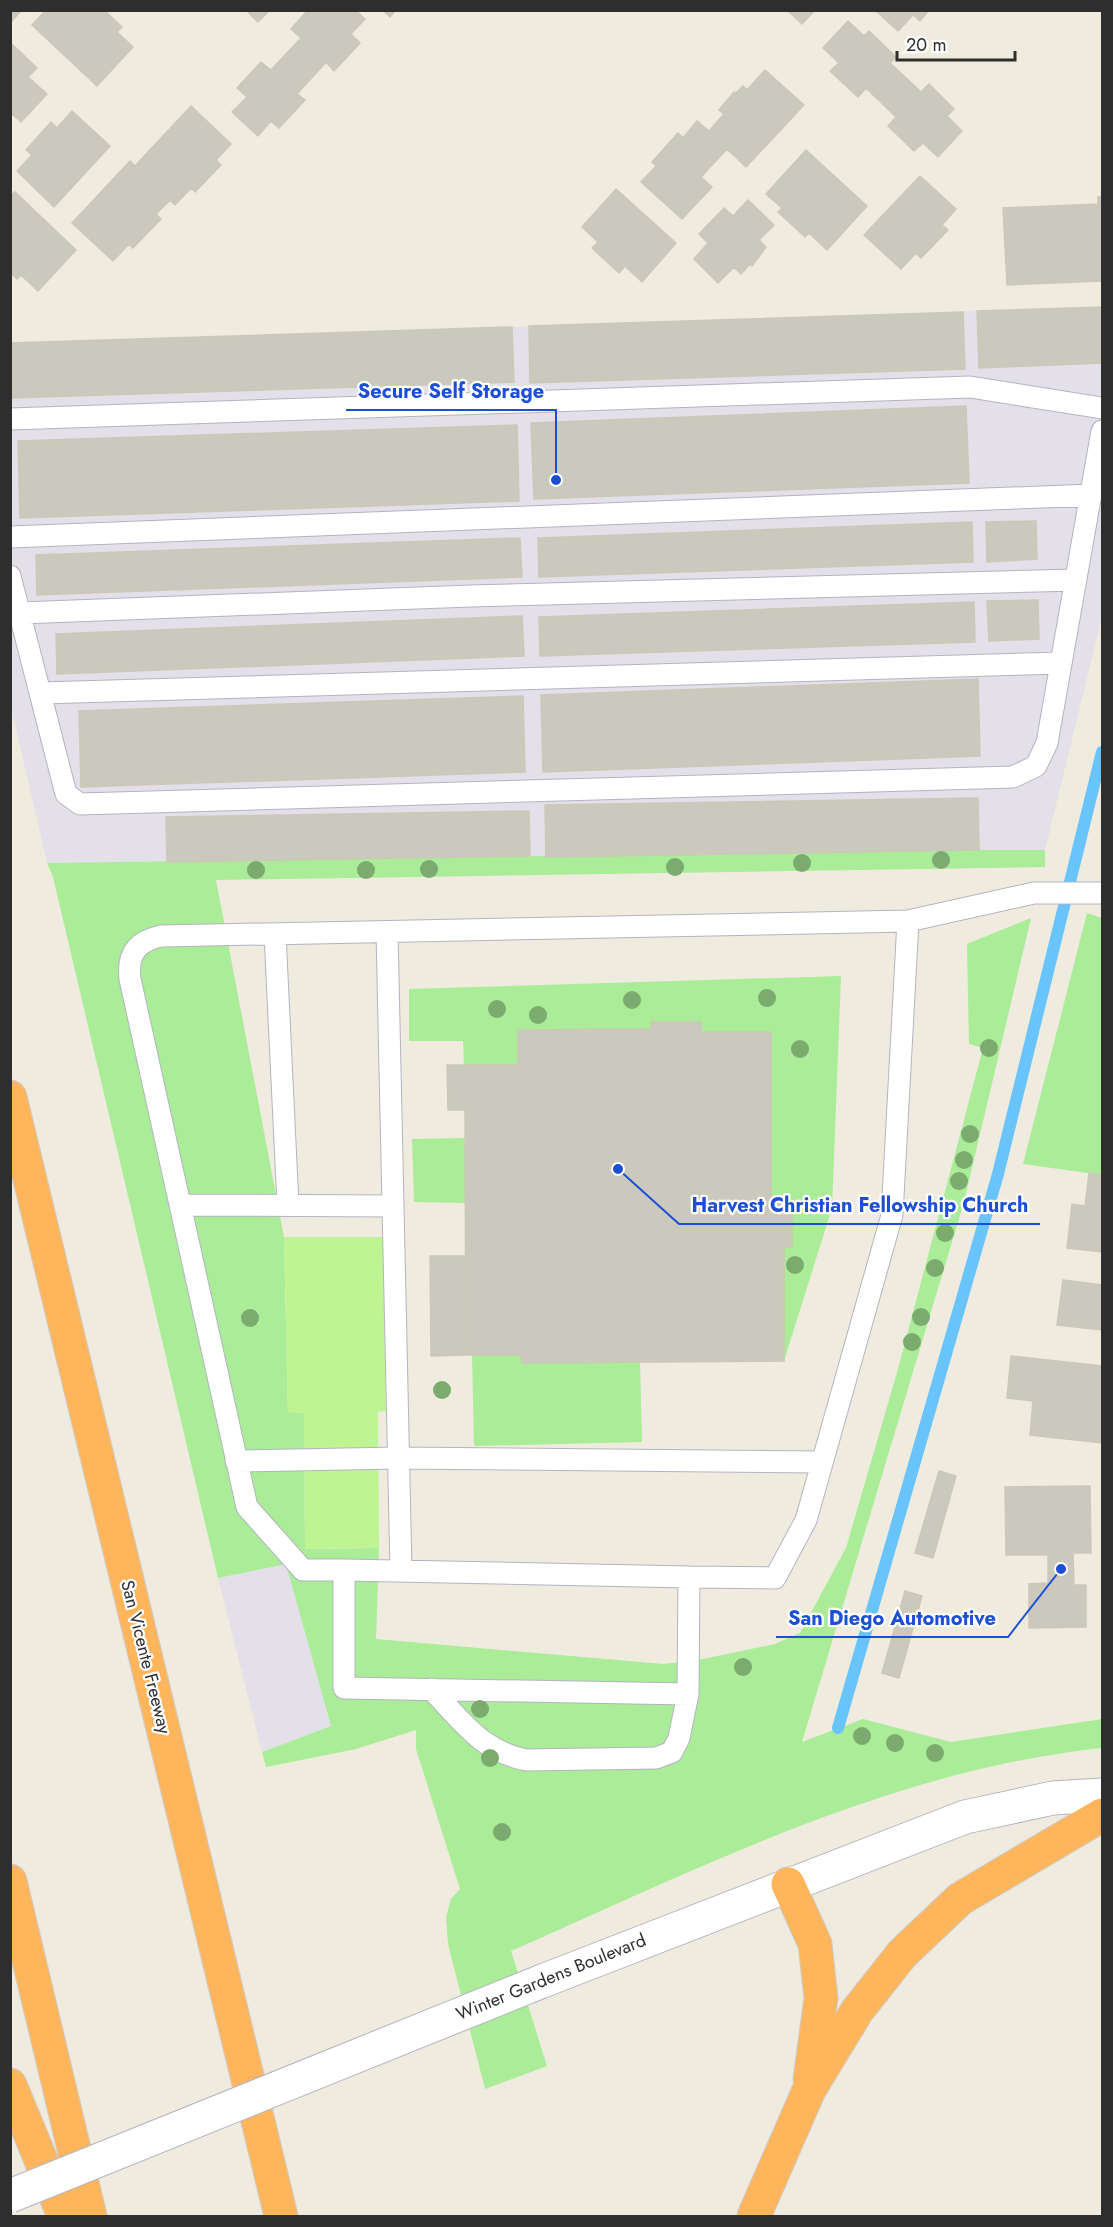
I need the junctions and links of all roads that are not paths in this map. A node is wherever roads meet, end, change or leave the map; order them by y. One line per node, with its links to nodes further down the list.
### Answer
1 (1102, 408): 2 (lane)
2 (10, 419)
3 (1102, 431): 4 (lane)
4 (1092, 495): 5 (lane); 7 (lane)
5 (10, 537)
6 (10, 576): 8 (lane)
7 (1076, 580): 8 (lane); 9 (lane)
8 (20, 613): 10 (lane)
9 (1061, 663): 10 (lane); 10 (lane)
10 (40, 693)
11 (1097, 893): 12 (lane)
12 (908, 921): 13 (lane); 21 (lane)
13 (387, 932): 14 (lane); 18 (lane)
14 (275, 934): 16 (lane); 17 (lane)
15 (10, 1097): 36 (highway, San Vicente Freeway)
16 (180, 1205): 17 (lane); 20 (lane)
17 (288, 1205): 18 (lane)
18 (393, 1206): 19 (lane)
19 (399, 1458): 20 (lane); 21 (lane); 23 (lane)
20 (236, 1461): 22 (lane)
21 (822, 1462): 24 (lane)
22 (344, 1570): 23 (lane); 25 (lane)
23 (401, 1571): 24 (lane)
24 (689, 1577): 26 (lane)
25 (431, 1689): 26 (lane); 26 (lane)
26 (688, 1694)
27 (1102, 1795): 30 (main road, Winter Gardens Boulevard)
28 (1102, 1815): 32 (highway)
29 (10, 1881): 35 (highway)
30 (788, 1884): 32 (highway); 33 (main road, Winter Gardens Boulevard, bridge)
31 (10, 2085): 34 (highway)
32 (808, 2090): 37 (highway)
33 (10, 2196)
34 (64, 2217)
35 (90, 2217)
36 (281, 2217)
37 (754, 2217)

